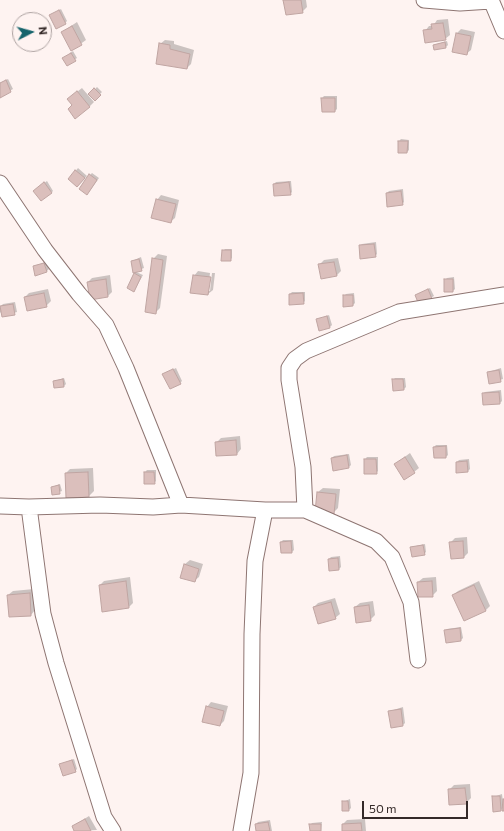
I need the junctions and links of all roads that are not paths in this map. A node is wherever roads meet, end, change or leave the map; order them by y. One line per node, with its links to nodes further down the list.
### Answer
1 (424, 0): 2 (street)
2 (491, 0): 3 (street)
3 (504, 31)
4 (0, 184): 6 (street)
5 (504, 295): 10 (street)
6 (181, 505): 8 (street); 9 (street)
7 (0, 506): 8 (street)
8 (30, 507): 12 (street)
9 (265, 510): 10 (street); 13 (street)
10 (305, 510): 11 (street)
11 (418, 660)
12 (114, 831)
13 (242, 831)

